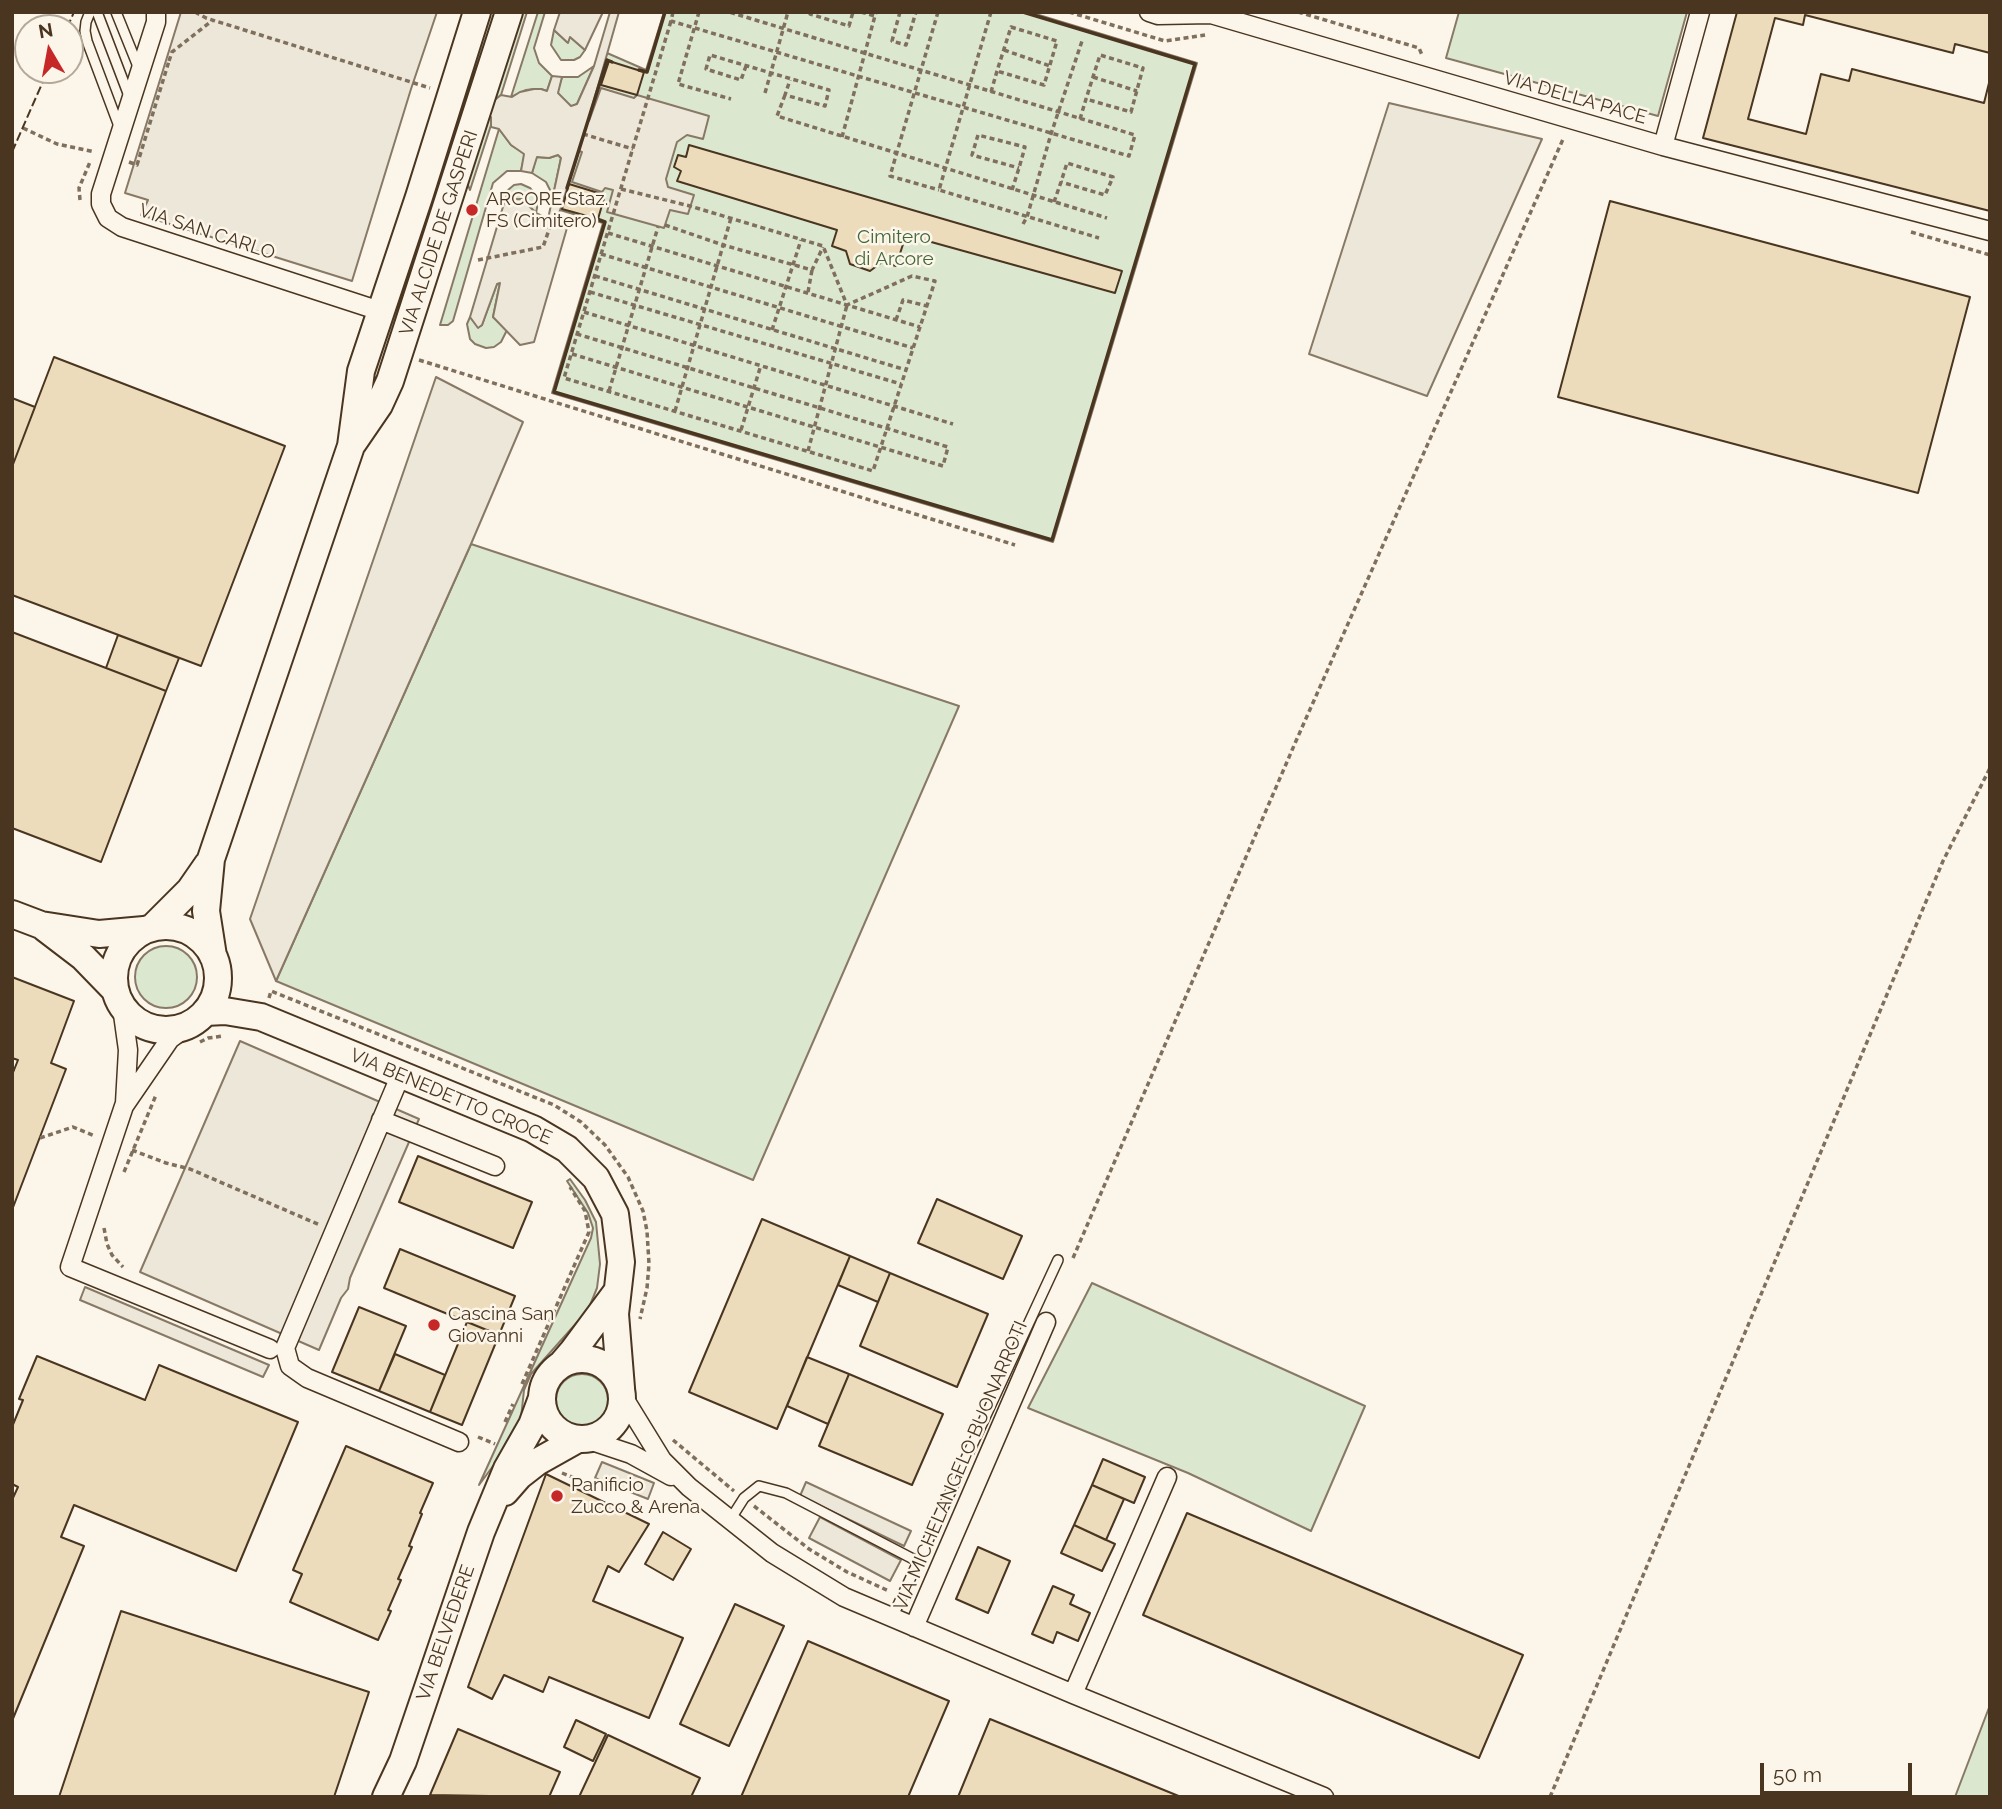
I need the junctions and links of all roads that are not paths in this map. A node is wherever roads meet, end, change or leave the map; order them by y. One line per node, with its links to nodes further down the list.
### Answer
1 (90, 12): 11 (lane)
2 (97, 12): 10 (lane)
3 (116, 12): 9 (lane)
4 (156, 12): 9 (street, VIA SAN CARLO)
5 (477, 12): 14 (street, VIA ALCIDE DE GASPERI)
6 (509, 12): 14 (street, VIA ALCIDE DE GASPERI)
7 (1149, 12): 12 (street, VIA DELLA PACE)
8 (1700, 12): 12 (street)
9 (140, 73): 10 (street, VIA SAN CARLO)
10 (131, 100): 11 (street, VIA SAN CARLO)
11 (121, 131): 14 (street, VIA SAN CARLO)
12 (1663, 146): 13 (street, VIA DELLA PACE)
13 (1990, 231)
14 (395, 316): 15 (street, VIA ALCIDE DE GASPERI); 15 (street, VIA ALCIDE DE GASPERI)
15 (351, 446): 16 (street, VIA ALCIDE DE GASPERI)
16 (211, 859): 19 (street, VIA ALCIDE DE GASPERI); 20 (street, VIA ALCIDE DE GASPERI)
17 (12, 914): 18 (street)
18 (41, 925): 19 (street); 21 (street)
19 (148, 929): 20 (street); 21 (street)
20 (215, 962): 22 (street, VIA BENEDETTO CROCE); 23 (street)
21 (118, 998): 23 (street); 25 (street)
22 (261, 1017): 23 (street, VIA BENEDETTO CROCE); 24 (street, VIA BENEDETTO CROCE)
23 (198, 1018): 25 (street)
24 (401, 1074): 26 (street); 29 (street, VIA BENEDETTO CROCE)
25 (124, 1106): 31 (street)
26 (382, 1120): 27 (street); 36 (street)
27 (495, 1166)
28 (1058, 1260): 41 (lane)
29 (616, 1293): 32 (street, VIA BENEDETTO CROCE); 33 (street, VIA BENEDETTO CROCE)
30 (1046, 1322): 43 (street, VIA MICHELANGELO BUONARROTI)
31 (270, 1349)
32 (561, 1365): 33 (street); 34 (street)
33 (621, 1391): 35 (street); 38 (street, VIA MICHELANGELO BUONARROTI)
34 (542, 1398): 35 (street); 39 (street, VIA BELVEDERE)
35 (582, 1439): 38 (street, VIA MICHELANGELO BUONARROTI); 39 (street, VIA BELVEDERE)
36 (459, 1442)
37 (1167, 1477): 44 (street)
38 (689, 1487): 40 (street, VIA MICHELANGELO BUONARROTI)
39 (493, 1507): 45 (street, VIA BELVEDERE)
40 (730, 1520): 41 (lane); 42 (street, VIA MICHELANGELO BUONARROTI)
41 (917, 1561): 42 (lane)
42 (892, 1618): 43 (street, VIA MICHELANGELO BUONARROTI)
43 (914, 1627): 44 (street, VIA MICHELANGELO BUONARROTI)
44 (1073, 1694): 48 (street, VIA MICHELANGELO BUONARROTI)
45 (403, 1761): 46 (street, VIA BELVEDERE); 47 (street, VIA BELVEDERE)
46 (386, 1797)
47 (398, 1797)
48 (1324, 1797)

